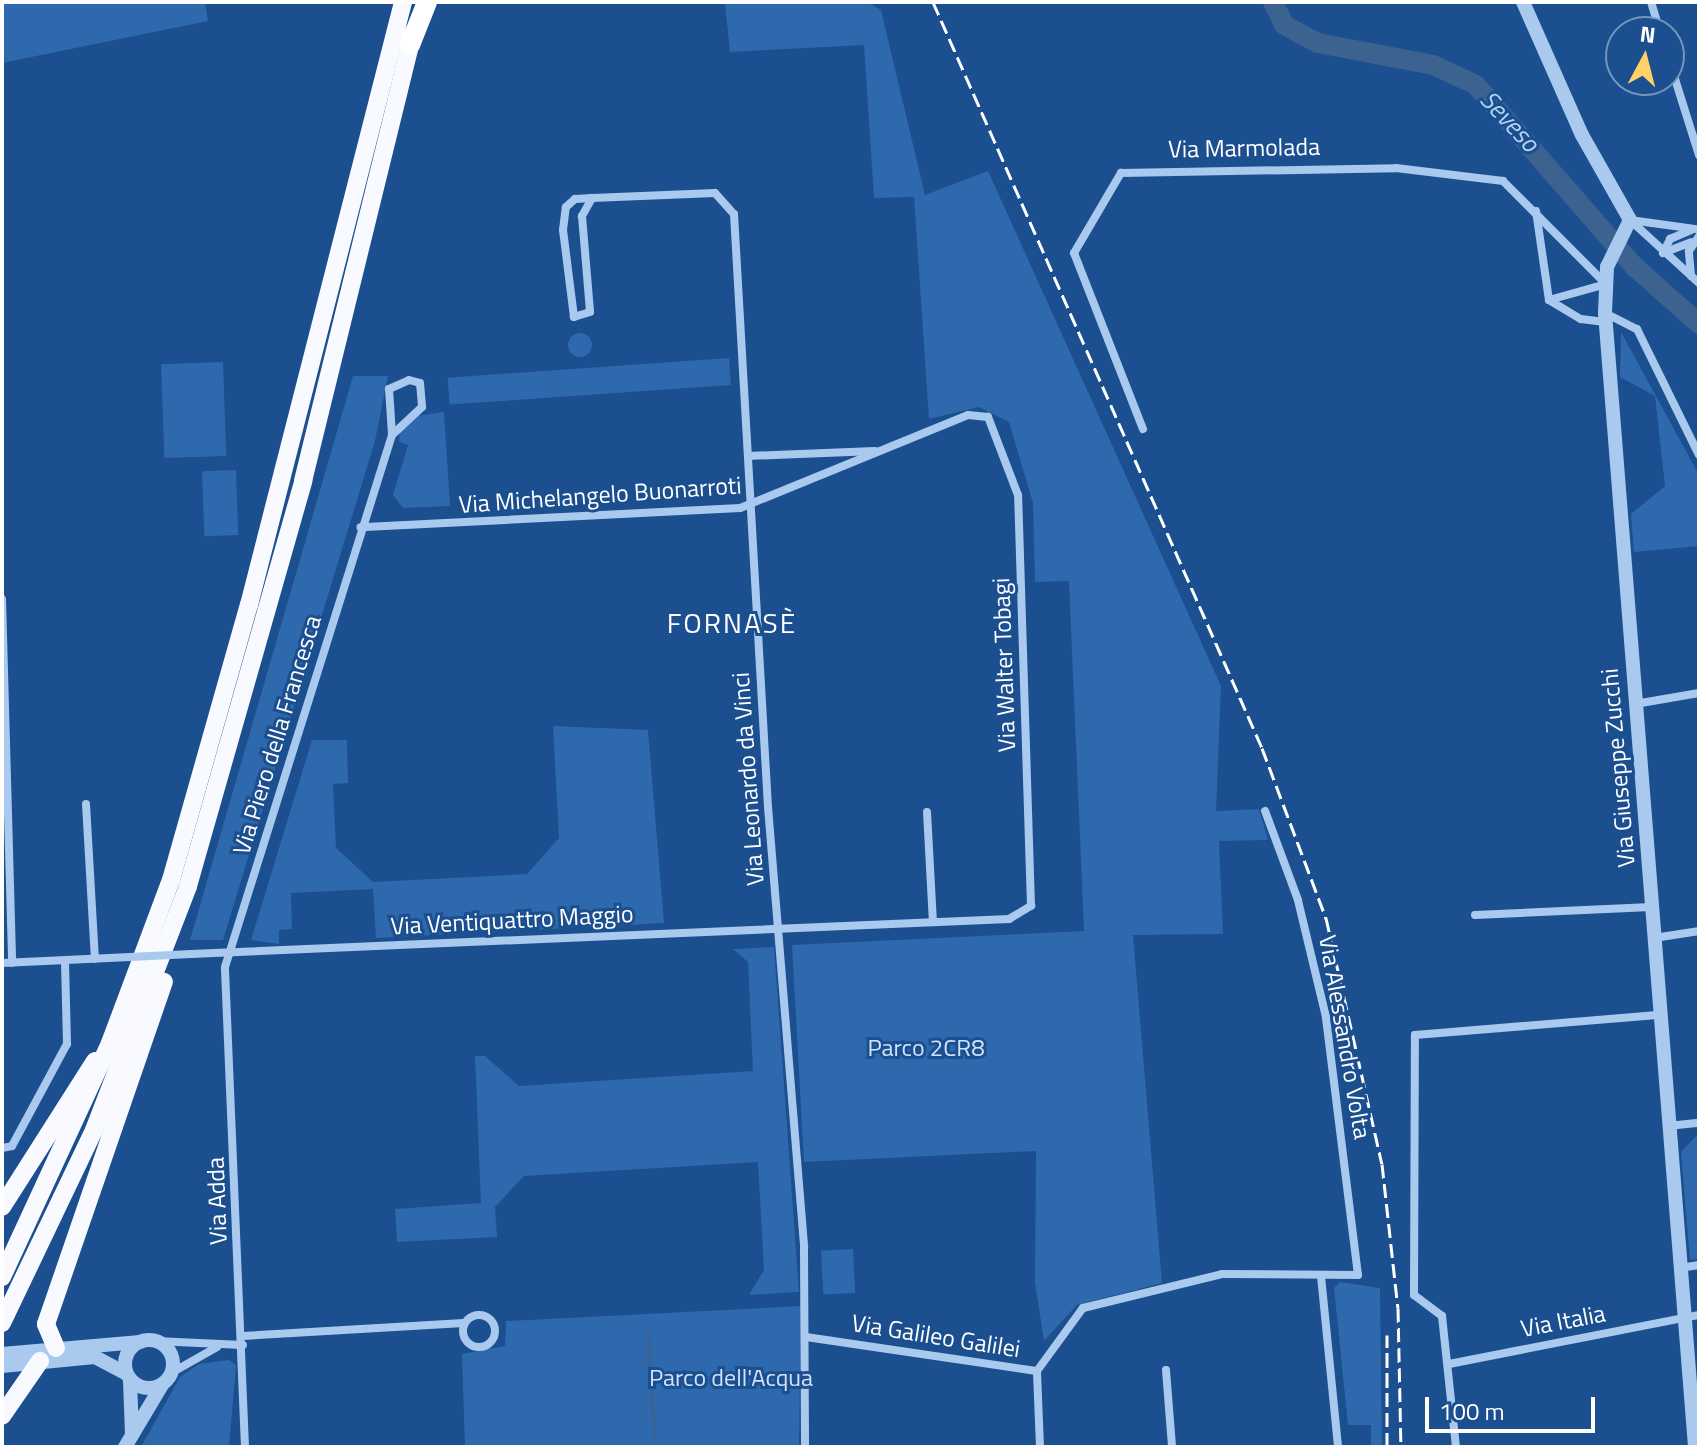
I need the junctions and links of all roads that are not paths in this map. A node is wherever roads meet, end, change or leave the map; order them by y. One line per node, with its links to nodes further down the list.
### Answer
1 (403, 2): 45 (highway)
2 (424, 2): 4 (highway)
3 (1523, 2): 9 (street)
4 (410, 45): 31 (highway)
5 (1680, 96): 6 (street)
6 (1698, 155)
7 (592, 198): 7 (street); 21 (street, Via Leonardo da Vinci)
8 (1536, 210): 13 (street, Via Marmolada); 14 (street); 17 (street, Via Marmolada)
9 (1630, 220): 10 (street); 11 (street); 13 (street, Via Giuseppe Zucchi)
10 (1697, 233): 11 (street); 11 (street); 12 (street)
11 (1663, 253): 12 (street)
12 (1695, 280)
13 (1606, 284): 14 (street); 15 (street, Via Giuseppe Zucchi)
14 (1549, 300): 15 (street)
15 (1605, 317): 20 (street); 26 (street, Via Giuseppe Zucchi)
16 (988, 417): 19 (street, Via Michelangelo Buonarroti); 34 (street, Via Walter Tobagi)
17 (1143, 429)
18 (392, 435): 18 (street); 23 (street, Via Piero della Francesca)
19 (880, 451): 21 (street, Via Michelangelo Buonarroti); 22 (street, Via Michelangelo Buonarroti)
20 (1699, 455)
21 (748, 456): 22 (street, Via Leonardo da Vinci)
22 (754, 505): 23 (street, Via Michelangelo Buonarroti); 36 (street, Via Leonardo da Vinci)
23 (360, 527): 39 (street, Via Piero della Francesca)
24 (2, 599): 27 (street)
25 (1699, 693): 26 (street)
26 (1635, 704): 32 (street, Via Giuseppe Zucchi)
27 (5, 803): 43 (street)
28 (86, 804): 40 (street)
29 (1265, 811): 52 (street, Via Alessandro Volta)
30 (927, 812): 35 (street)
31 (188, 886): 56 (highway); 62 (highway)
32 (1651, 907): 33 (street); 38 (street, Via Giuseppe Zucchi)
33 (1475, 915)
34 (1025, 916): 35 (street, Via Ventiquattro Maggio)
35 (933, 922): 36 (street, Via Ventiquattro Maggio)
36 (778, 928): 39 (street, Via Ventiquattro Maggio); 58 (street, Via Leonardo da Vinci)
37 (1699, 931): 38 (street)
38 (1654, 938): 44 (street, Via Giuseppe Zucchi)
39 (230, 954): 40 (street, Via Ventiquattro Maggio, bridge); 59 (street, Via Adda)
40 (95, 959): 41 (street, Via Ventiquattro Maggio)
41 (65, 961): 43 (street, Via Ventiquattro Maggio); 48 (street)
42 (2, 963): 43 (street, Via Ventiquattro Maggio)
43 (12, 963)
44 (1660, 1015): 47 (street, Via Giuseppe Zucchi); 65 (street)
45 (110, 1043): 49 (highway); 54 (highway)
46 (1699, 1123): 47 (street)
47 (1668, 1126): 51 (street, Via Giuseppe Zucchi)
48 (2, 1148)
49 (2, 1207)
50 (1699, 1265): 51 (street)
51 (1680, 1268): 55 (street, Via Giuseppe Zucchi)
52 (1358, 1275): 53 (street, Via Galileo Galilei)
53 (1321, 1276): 67 (street, Via Galileo Galilei); 76 (street)
54 (2, 1277)
55 (1691, 1316): 65 (street, Via Italia); 78 (street, Via Giuseppe Zucchi)
56 (2, 1323)
57 (464, 1323): 57 (street); 59 (street)
58 (806, 1337): 67 (street, Via Galileo Galilei); 73 (street, Via Leonardo da Vinci)
59 (243, 1340): 61 (street); 72 (street, Via Adda)
60 (147, 1341): 61 (street); 62 (street); 68 (street); 69 (street)
61 (221, 1345): 69 (street)
62 (56, 1348): 63 (street)
63 (3, 1358): 64 (street)
64 (40, 1361): 68 (street); 70 (highway)
65 (1449, 1364): 77 (street)
66 (1166, 1370): 75 (street)
67 (1037, 1371): 74 (street)
68 (128, 1376): 69 (street); 71 (street)
69 (166, 1379): 71 (street)
70 (2, 1416)
71 (129, 1441)
72 (245, 1447)
73 (805, 1447)
74 (1040, 1447)
75 (1172, 1447)
76 (1338, 1447)
77 (1456, 1447)
78 (1695, 1447)

